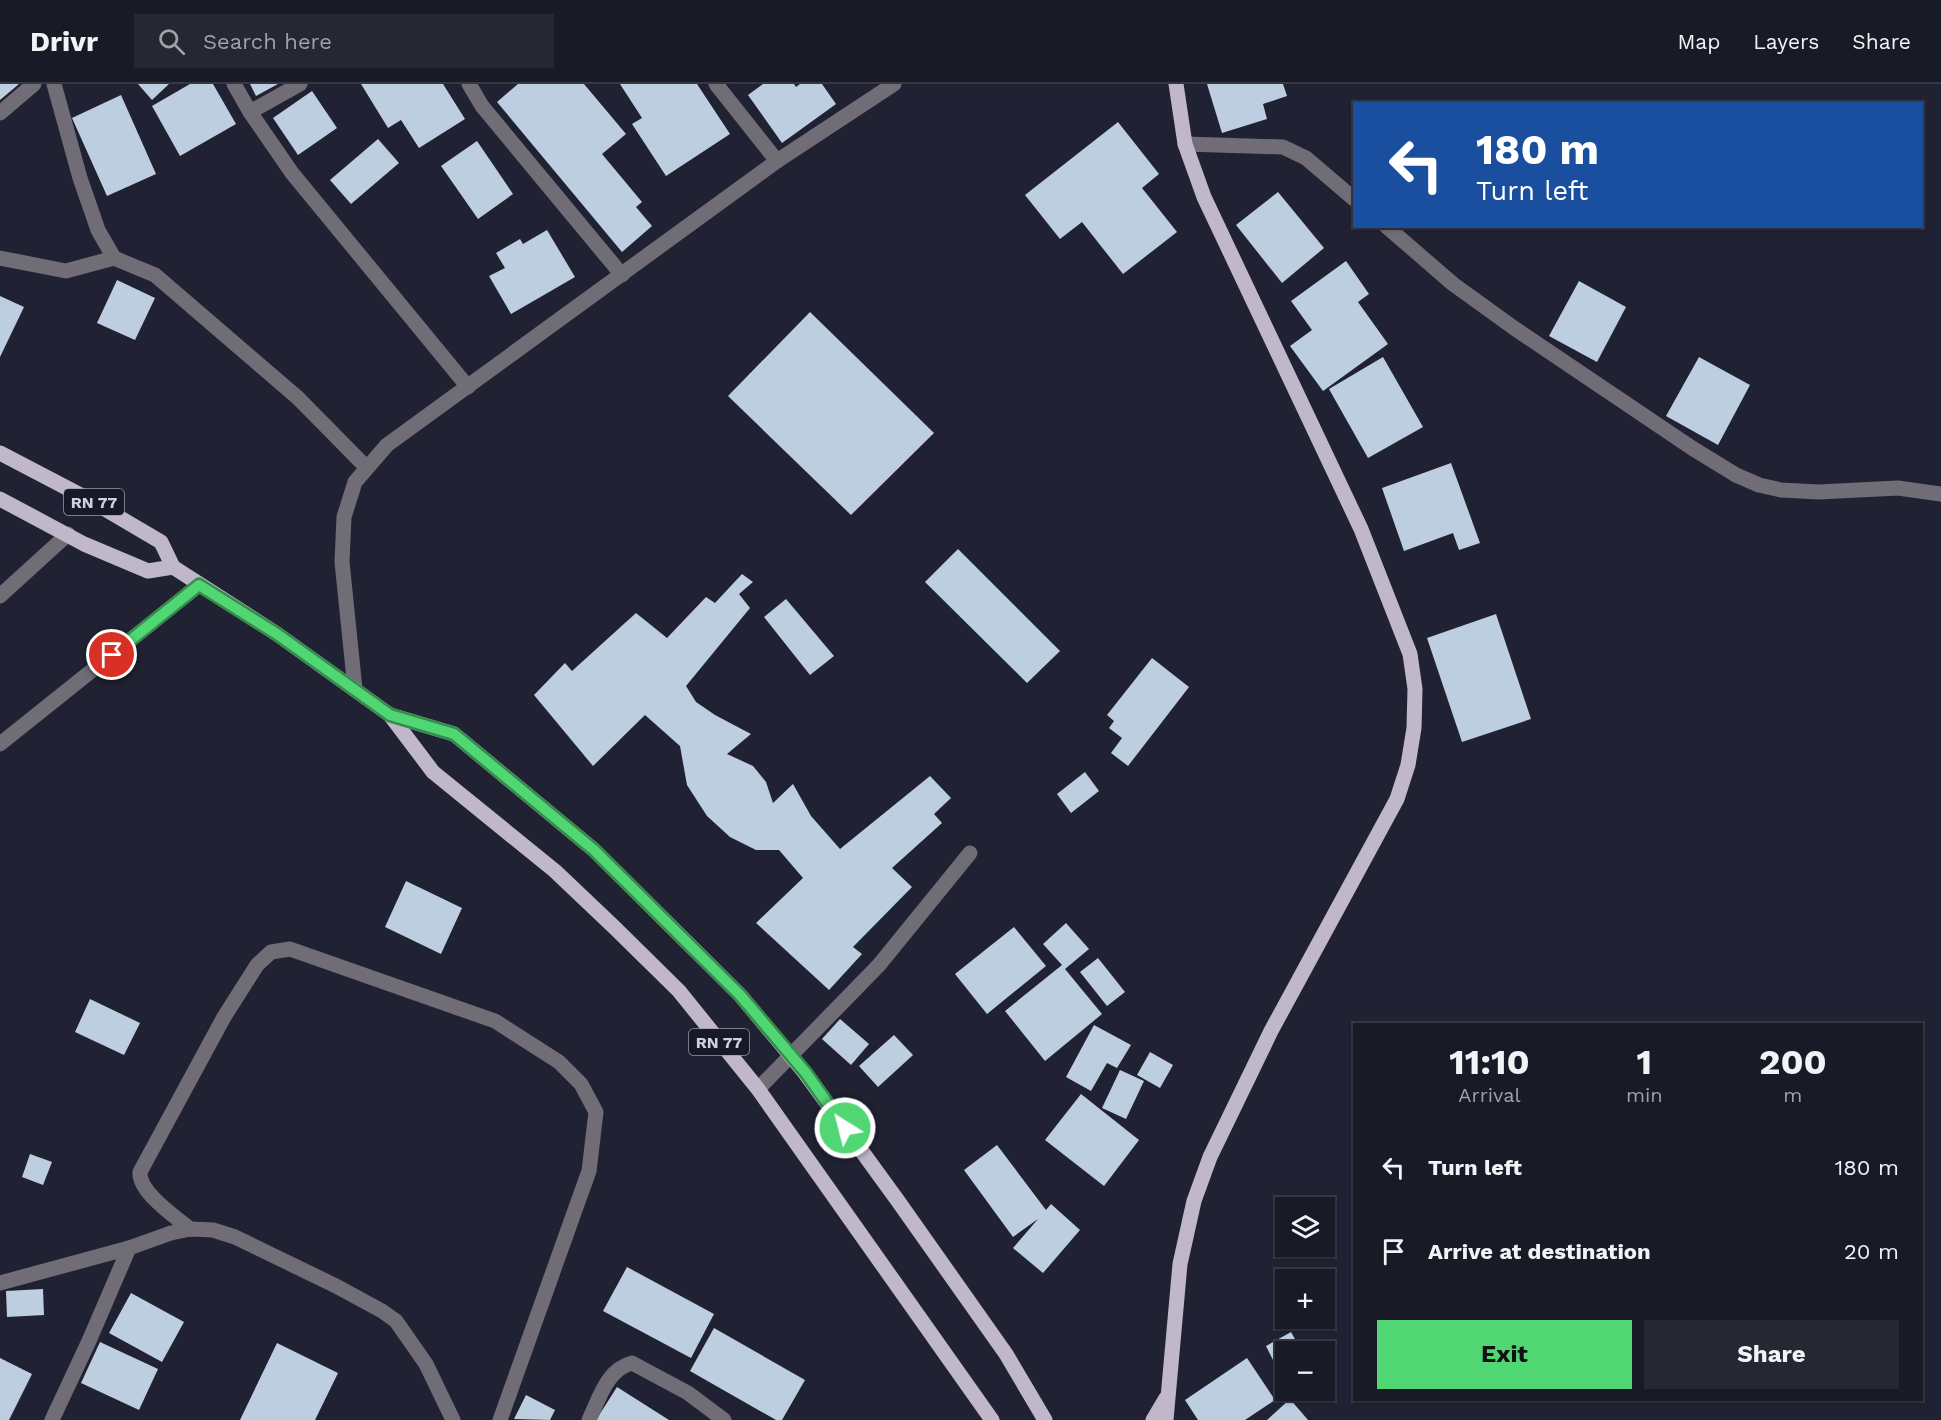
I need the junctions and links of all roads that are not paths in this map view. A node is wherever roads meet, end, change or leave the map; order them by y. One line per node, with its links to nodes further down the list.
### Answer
1 (34, 84): 9 (street)
2 (54, 84): 16 (street)
3 (234, 84): 10 (street)
4 (300, 84): 10 (street)
5 (469, 84): 17 (street)
6 (716, 84): 12 (street)
7 (894, 84): 12 (street)
8 (1176, 84): 11 (main road)
9 (0, 112)
10 (250, 112): 18 (street)
11 (1185, 144): 13 (street); 36 (main road)
12 (777, 161): 17 (street)
13 (1353, 198)
14 (1388, 228): 21 (street)
15 (0, 258): 16 (street)
16 (114, 258): 20 (street)
17 (622, 275): 18 (street)
18 (468, 387): 20 (street)
19 (0, 453): 24 (main road, RN 77)
20 (367, 468): 27 (street)
21 (1941, 494)
22 (0, 499): 23 (main road)
23 (68, 534): 24 (main road); 26 (street)
24 (173, 567): 25 (main road, RN 77)
25 (199, 585): 27 (main road, RN 77); 29 (street)
26 (0, 596)
27 (355, 689): 28 (main road, RN 77)
28 (390, 715): 31 (main road, RN 77); 32 (main road, RN 77)
29 (0, 744)
30 (970, 854): 31 (street)
31 (790, 1056): 32 (street); 43 (main road, RN 77)
32 (758, 1089): 42 (main road, RN 77)
33 (190, 1229): 34 (street); 37 (street); 39 (street)
34 (129, 1248): 35 (street); 38 (street)
35 (0, 1283)
36 (1167, 1396): 44 (main road); 45 (main road)
37 (457, 1418)
38 (52, 1420)
39 (500, 1420)
40 (589, 1420): 41 (street)
41 (724, 1420)
42 (992, 1420)
43 (1045, 1420)
44 (1153, 1420)
45 (1166, 1420)

